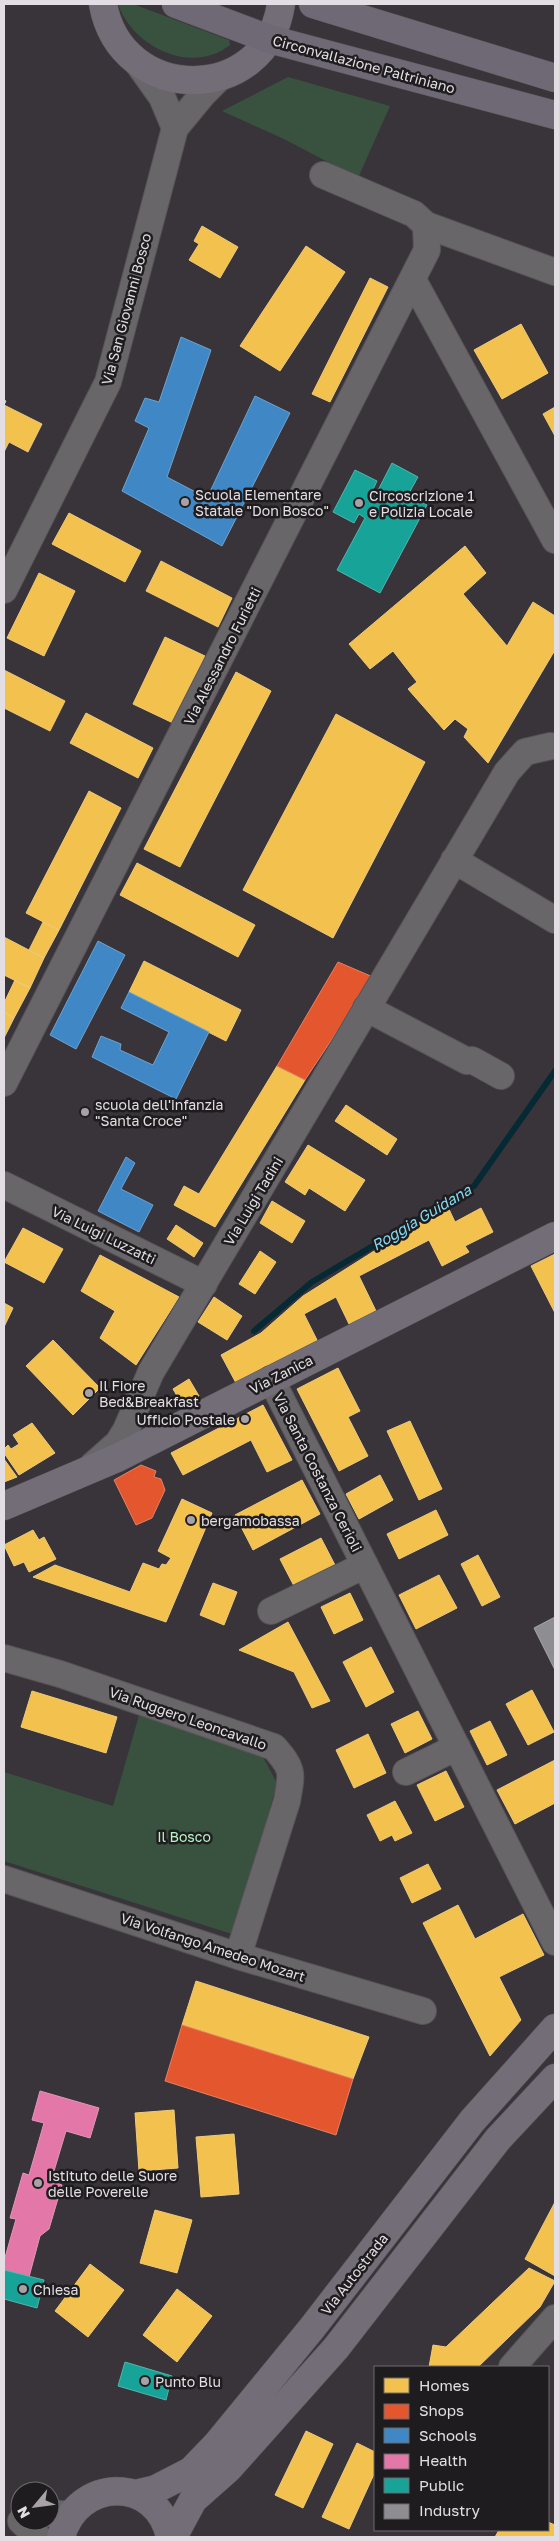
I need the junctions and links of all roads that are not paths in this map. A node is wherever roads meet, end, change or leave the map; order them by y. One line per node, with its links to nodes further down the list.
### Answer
1 (103, 4): 6 (main road, Via San Giovanni Bosco)
2 (176, 4): 5 (highway, Circonvallazione Paltriniano)
3 (281, 4): 5 (main road, Via San Giovanni Bosco)
4 (313, 4): 8 (highway)
5 (269, 38): 7 (main road, Via San Giovanni Bosco); 9 (highway, Circonvallazione Paltriniano)
6 (137, 62): 7 (main road, Via San Giovanni Bosco); 10 (street, Via San Giovanni Bosco)
7 (220, 77): 10 (street, Via San Giovanni Bosco)
8 (555, 78)
9 (555, 115)
10 (175, 128): 16 (street, Via San Giovanni Bosco)
11 (323, 175): 12 (street)
12 (426, 225): 13 (street); 14 (street, Via Alessandro Furietti)
13 (555, 272)
14 (413, 280): 15 (street); 22 (street, Via Alessandro Furietti)
15 (555, 540)
16 (4, 590)
17 (554, 745): 18 (street, Via Luigi Tadini)
18 (454, 860): 19 (street); 20 (street, Via Luigi Tadini)
19 (555, 920)
20 (366, 1008): 21 (street); 25 (street, Via Luigi Tadini)
21 (501, 1076)
22 (4, 1083)
23 (4, 1185): 25 (street, Via Luigi Luzzatti)
24 (555, 1236): 26 (main road, Via Zanica)
25 (204, 1284): 27 (street, Via Luigi Tadini)
26 (271, 1379): 28 (main road, Via Zanica); 31 (street, Via Santa Costanza Cerioli)
27 (140, 1394): 28 (street); 29 (street, Via Luigi Tadini)
28 (178, 1426): 29 (main road, Via Zanica)
29 (85, 1471): 30 (main road, Via Zanica)
30 (4, 1506)
31 (365, 1565): 32 (street, Via Santa Costanza Cerioli); 34 (street, Via Santa Costanza Cerioli)
32 (271, 1611)
33 (4, 1658): 38 (street, Via Ruggero Leoncavallo)
34 (457, 1747): 35 (street); 37 (street, Via Santa Costanza Cerioli)
35 (406, 1772)
36 (4, 1879): 38 (street, Via Volfango Amedeo Mozart)
37 (555, 1942)
38 (238, 1956): 39 (street, Via Volfango Amedeo Mozart)
39 (422, 2011)
40 (555, 2028): 44 (main road, Via Autostrada)
41 (555, 2078): 46 (main road)
42 (555, 2318): 43 (street)
43 (513, 2366)
44 (135, 2494): 45 (main road, Via Autostrada); 46 (main road)
45 (60, 2522)
46 (171, 2537)

